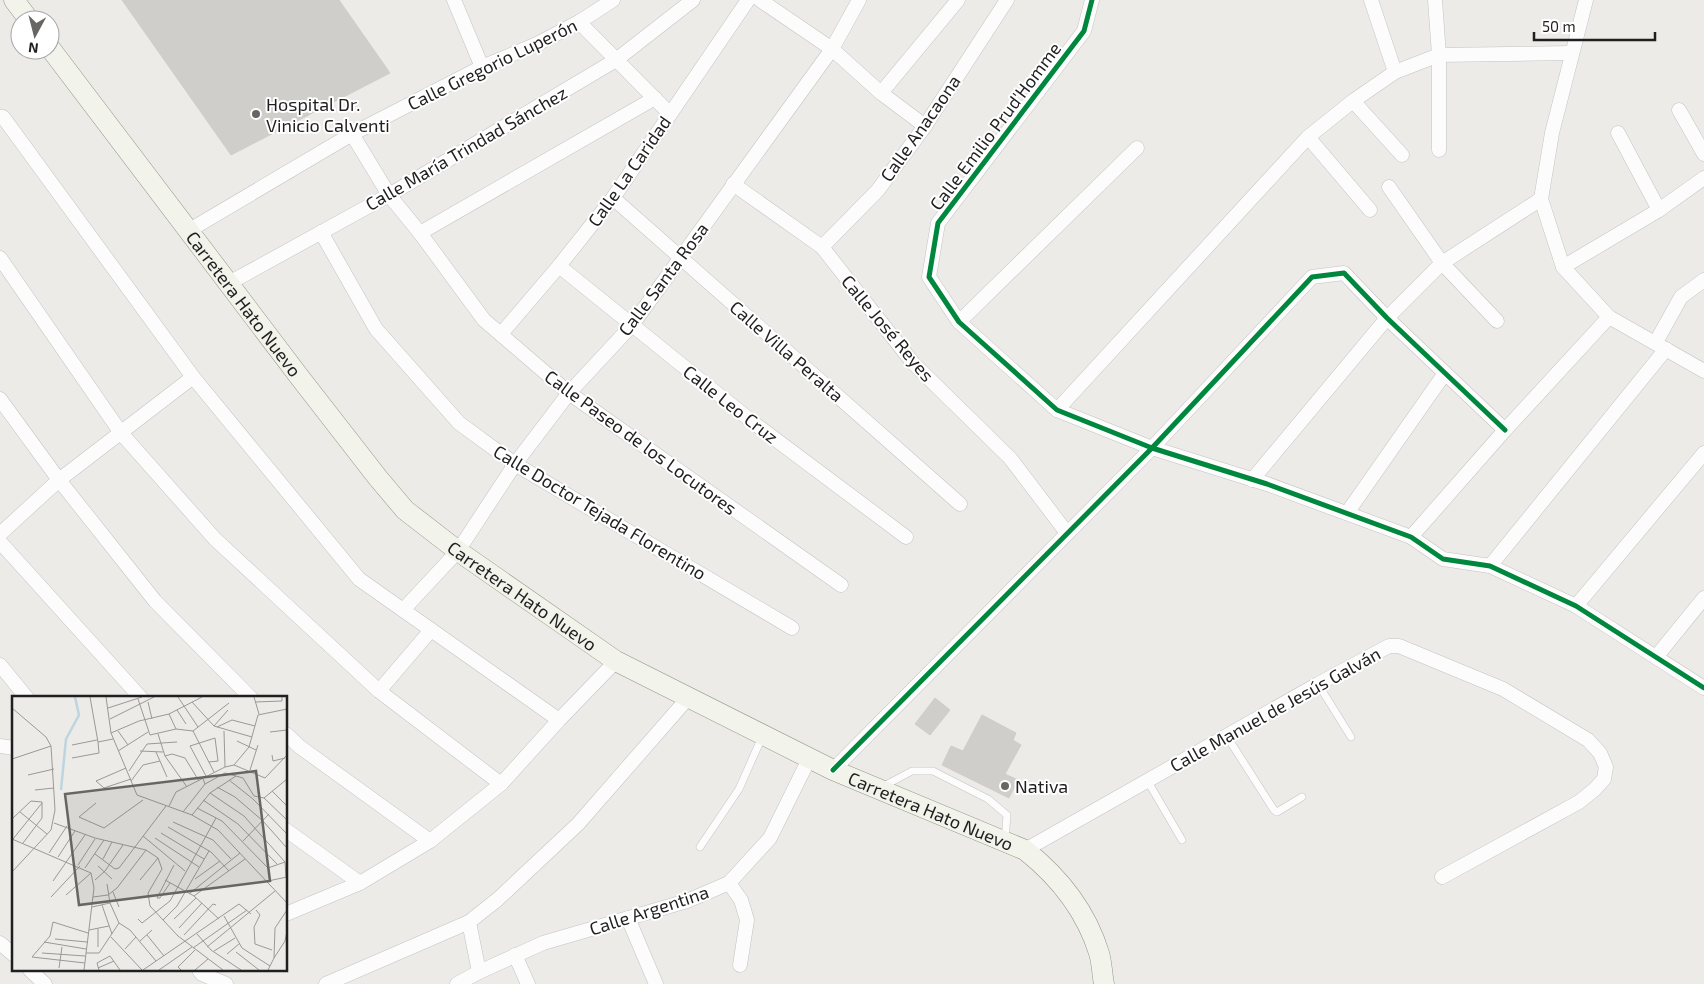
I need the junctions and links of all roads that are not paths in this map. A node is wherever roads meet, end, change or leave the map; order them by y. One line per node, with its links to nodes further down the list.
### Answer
1 (454, 0): 19 (street)
2 (613, 0): 13 (street, Calle Gregorio Luperón)
3 (693, 0): 18 (street, Calle María Trindad Sánchez)
4 (748, 0): 25 (street, Calle La Caridad)
5 (760, 0): 14 (street)
6 (858, 0): 14 (street, Calle Santa Rosa)
7 (958, 0): 21 (street)
8 (1007, 0): 27 (street, Calle Anacaona)
9 (1092, 0): 57 (street, Calle Emilio Prud'Homme)
10 (1371, 0): 20 (street)
11 (1435, 0): 16 (street)
12 (1586, 0): 15 (street)
13 (579, 22): 18 (street); 19 (street, Calle Gregorio Luperón)
14 (832, 49): 21 (street); 36 (street, Calle Santa Rosa)
15 (1572, 53): 16 (street); 40 (street)
16 (1439, 56): 20 (street); 32 (street)
17 (59, 60): 43 (main road, Carretera Hato Nuevo)
18 (616, 60): 22 (street); 38 (street, Calle María Trindad Sánchez)
19 (482, 67): 29 (street, Calle Gregorio Luperón)
20 (1394, 72): 23 (street)
21 (881, 93): 27 (street)
22 (655, 98): 25 (street); 45 (street)
23 (1353, 101): 30 (street); 34 (street)
24 (1679, 110): 33 (street)
25 (670, 114): 39 (street, Calle La Caridad)
26 (0, 117): 63 (street)
27 (925, 126): 46 (street, Calle Anacaona)
28 (1618, 133): 42 (street)
29 (352, 134): 38 (street, Calle Paseo de los Locutores); 43 (street, Calle Gregorio Luperón)
30 (1308, 136): 41 (street); 66 (street)
31 (1137, 148): 57 (street)
32 (1438, 150)
33 (1704, 154)
34 (1402, 155)
35 (1704, 178): 42 (street)
36 (733, 184): 46 (street, Calle José Reyes); 48 (street, Calle Santa Rosa)
37 (1389, 187): 49 (street)
38 (389, 195): 44 (street, Calle María Trindad Sánchez); 45 (street, Calle Paseo de los Locutores)
39 (613, 198): 48 (street, Calle Villa Peralta); 50 (street, Calle La Caridad)
40 (1540, 198): 49 (street); 51 (street)
41 (1370, 210)
42 (1659, 210): 51 (street)
43 (188, 231): 53 (main road, Carretera Hato Nuevo)
44 (321, 232): 53 (street, Calle María Trindad Sánchez); 71 (street, Calle Doctor Tejada Florentino)
45 (420, 233): 59 (street, Calle Paseo de los Locutores)
46 (822, 247): 76 (street, Calle José Reyes)
47 (0, 258): 68 (street)
48 (682, 258): 58 (street, Calle Santa Rosa); 74 (street, Calle Villa Peralta)
49 (1442, 263): 55 (street); 56 (street)
50 (558, 266): 58 (street, Calle Leo Cruz); 59 (street, Calle La Caridad)
51 (1564, 267): 54 (street)
52 (1704, 280): 60 (street)
53 (229, 283): 81 (main road, Carretera Hato Nuevo)
54 (1609, 317): 60 (street); 67 (street)
55 (1387, 318): 62 (street); 69 (street); 73 (street)
56 (1496, 321)
57 (959, 322): 66 (street, Calle Emilio Prud'Homme)
58 (632, 325): 64 (street, Calle Santa Rosa); 78 (street, Calle Leo Cruz)
59 (500, 334): 64 (street, Calle Paseo de los Locutores)
60 (1661, 346): 61 (street); 82 (street)
61 (1704, 371)
62 (1445, 373): 67 (street); 75 (street)
63 (193, 378): 68 (street); 86 (street)
64 (569, 394): 71 (street, Calle Santa Rosa); 83 (street, Calle Paseo de los Locutores)
65 (0, 398): 72 (street)
66 (1057, 410): 69 (street, Calle Emilio Prud'Homme)
67 (1505, 430): 79 (street)
68 (121, 433): 72 (street); 94 (street)
69 (1152, 448): 73 (street, Calle Emilio Prud'Homme); 76 (street)
70 (1704, 453): 85 (street)
71 (515, 464): 81 (street, Calle Santa Rosa); 87 (street, Calle Doctor Tejada Florentino)
72 (59, 480): 77 (street); 97 (street)
73 (1252, 480): 75 (street, Calle Emilio Prud'Homme)
74 (960, 504)
75 (1346, 513): 79 (street, Calle Emilio Prud'Homme)
76 (1067, 533): 105 (street)
77 (0, 534)
78 (906, 537)
79 (1411, 537): 82 (street, Calle Emilio Prud'Homme)
80 (0, 542): 96 (street)
81 (458, 551): 86 (street, Calle Santa Rosa); 90 (main road, Carretera Hato Nuevo)
82 (1490, 566): 85 (street, Calle Emilio Prud'Homme)
83 (841, 585)
84 (1704, 598): 89 (street)
85 (1576, 606): 89 (street, Calle Emilio Prud'Homme)
86 (403, 610): 88 (street)
87 (792, 628)
88 (431, 630): 94 (street); 99 (street)
89 (1656, 657): 93 (street, Calle Emilio Prud'Homme)
90 (616, 661): 98 (main road, Carretera Hato Nuevo); 99 (street)
91 (0, 665): 95 (street)
92 (1318, 684): 101 (street, Calle Manuel de Jesús Galván); 103 (lane); 116 (street, Calle Manuel de Jesús Galván)
93 (1704, 688)
94 (379, 691): 107 (street)
95 (25, 696)
96 (139, 696)
97 (249, 696)
98 (688, 698): 100 (main road, Carretera Hato Nuevo); 121 (street)
99 (559, 720): 107 (street)
100 (763, 734): 104 (main road, Carretera Hato Nuevo); 114 (lane)
101 (1226, 735): 106 (street, Calle Manuel de Jesús Galván); 109 (lane)
102 (288, 736): 113 (street)
103 (1351, 737)
104 (810, 757): 105 (main road, Carretera Hato Nuevo); 118 (street, Calle Argentina)
105 (833, 770): 108 (main road, Carretera Hato Nuevo)
106 (1147, 780): 112 (lane); 115 (street, Calle Manuel de Jesús Galván)
107 (501, 784): 113 (street)
108 (878, 789): 111 (main road, Carretera Hato Nuevo); 111 (lane)
109 (1302, 798)
110 (288, 831): 117 (street)
111 (1005, 840): 115 (main road, Carretera Hato Nuevo)
112 (1182, 840)
113 (430, 841): 117 (street)
114 (700, 847)
115 (1025, 850): 135 (main road, Carretera Hato Nuevo)
116 (1442, 876)
117 (360, 883): 119 (street)
118 (729, 883): 120 (street, Calle Argentina); 125 (street)
119 (288, 913)
120 (628, 918): 124 (street, Calle Argentina); 134 (street)
121 (469, 922): 128 (street); 131 (street)
122 (0, 944): 123 (street)
123 (12, 953)
124 (516, 955): 128 (street, Calle Argentina); 133 (street)
125 (740, 965)
126 (32, 972): 129 (street)
127 (200, 972): 130 (street)
128 (479, 972): 132 (street, Calle Argentina)
129 (45, 984)
130 (226, 984)
131 (326, 984)
132 (457, 984)
133 (528, 984)
134 (656, 984)
135 (1104, 984)

